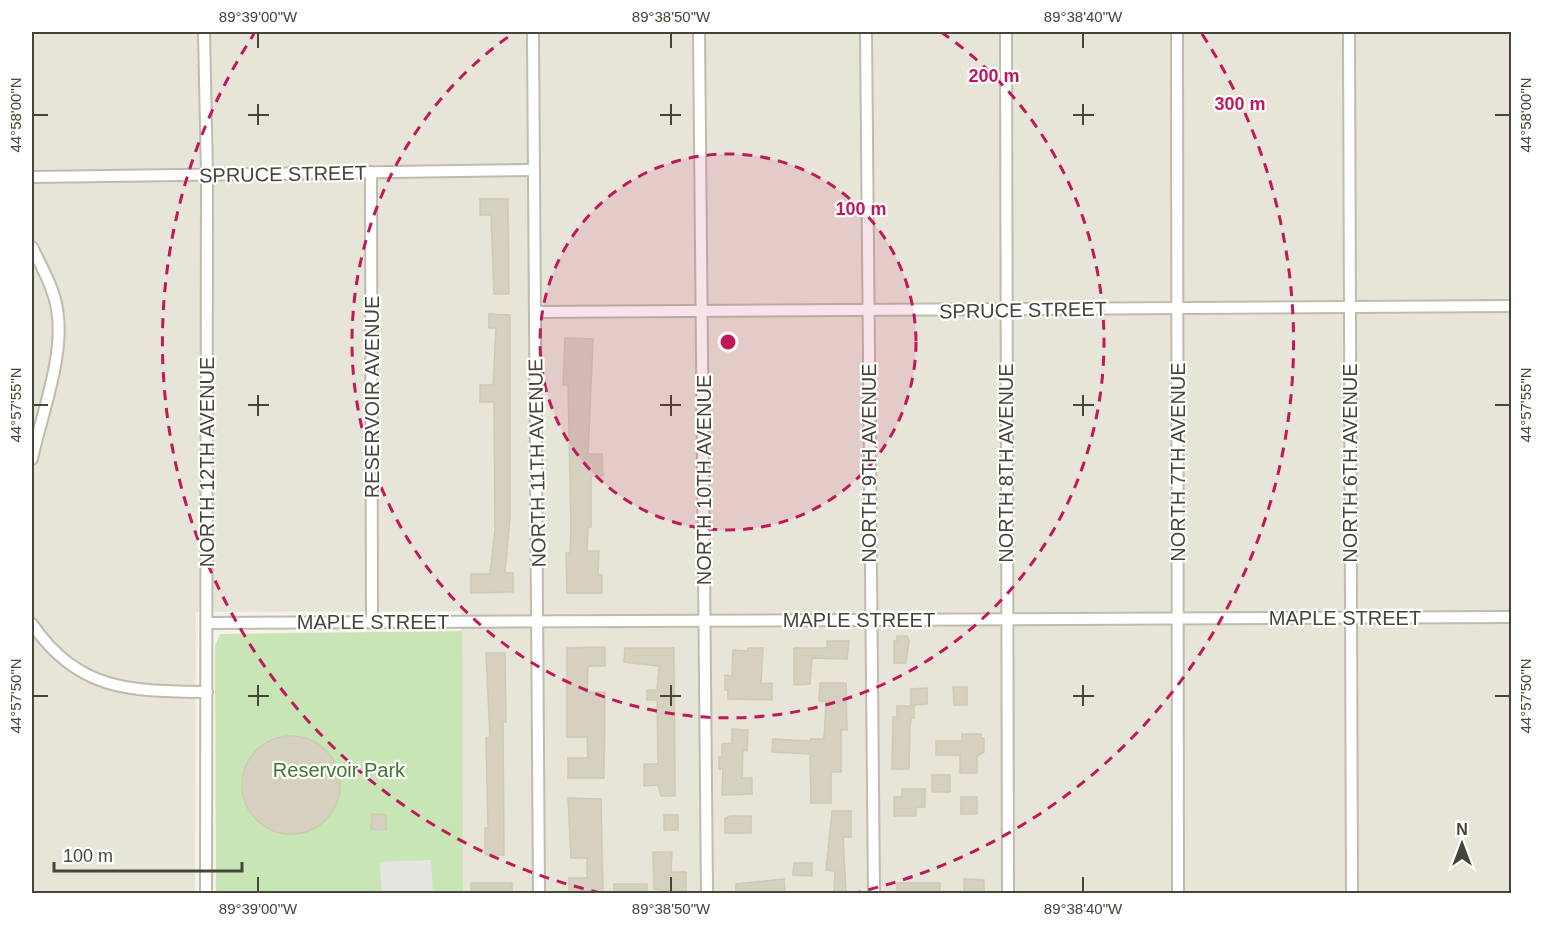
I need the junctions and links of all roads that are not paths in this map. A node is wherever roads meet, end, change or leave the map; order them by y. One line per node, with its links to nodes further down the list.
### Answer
1 (204, 32): 10 (street, NORTH 12TH AVENUE)
2 (533, 32): 8 (street, NORTH 11TH AVENUE)
3 (699, 32): 18 (street, NORTH 10TH AVENUE)
4 (867, 32): 19 (street, NORTH 9TH AVENUE)
5 (1006, 32): 16 (street, NORTH 8TH AVENUE)
6 (1177, 32): 15 (street, NORTH 7TH AVENUE)
7 (1349, 32): 14 (street, NORTH 6TH AVENUE)
8 (534, 170): 9 (street, SPRUCE STREET); 17 (street, NORTH 11TH AVENUE)
9 (371, 172): 10 (street, SPRUCE STREET); 28 (street, RESERVOIR AVENUE)
10 (207, 175): 11 (street, SPRUCE STREET); 29 (street, NORTH 12TH AVENUE)
11 (32, 177)
12 (32, 247): 20 (street)
13 (1512, 306): 14 (street, SPRUCE STREET)
14 (1350, 307): 15 (street, SPRUCE STREET); 22 (street, NORTH 6TH AVENUE)
15 (1178, 309): 16 (street, SPRUCE STREET); 26 (street, NORTH 7TH AVENUE)
16 (1006, 311): 19 (street, SPRUCE STREET); 25 (street, NORTH 8TH AVENUE)
17 (535, 312): 18 (street, SPRUCE STREET); 27 (street, NORTH 11TH AVENUE)
18 (703, 312): 19 (street, SPRUCE STREET); 23 (street, NORTH 10TH AVENUE)
19 (868, 312): 24 (street, NORTH 9TH AVENUE)
20 (32, 459)
21 (1512, 617): 22 (street, MAPLE STREET)
22 (1350, 618): 26 (street, MAPLE STREET); 38 (street, NORTH 6TH AVENUE)
23 (705, 620): 24 (street, MAPLE STREET); 27 (street, MAPLE STREET); 34 (street, NORTH 10TH AVENUE)
24 (870, 620): 25 (street, MAPLE STREET); 35 (street, NORTH 9TH AVENUE)
25 (1007, 620): 26 (street, MAPLE STREET); 36 (street, NORTH 8TH AVENUE)
26 (1178, 620): 37 (street, NORTH 7TH AVENUE)
27 (538, 621): 28 (street, MAPLE STREET); 33 (street, NORTH 11TH AVENUE)
28 (372, 622): 29 (street, MAPLE STREET)
29 (207, 623): 31 (street, NORTH 12TH AVENUE)
30 (32, 624): 31 (street)
31 (207, 692): 32 (street, NORTH 12TH AVENUE)
32 (206, 894)
33 (538, 894)
34 (707, 894)
35 (874, 894)
36 (1008, 894)
37 (1178, 894)
38 (1352, 894)

